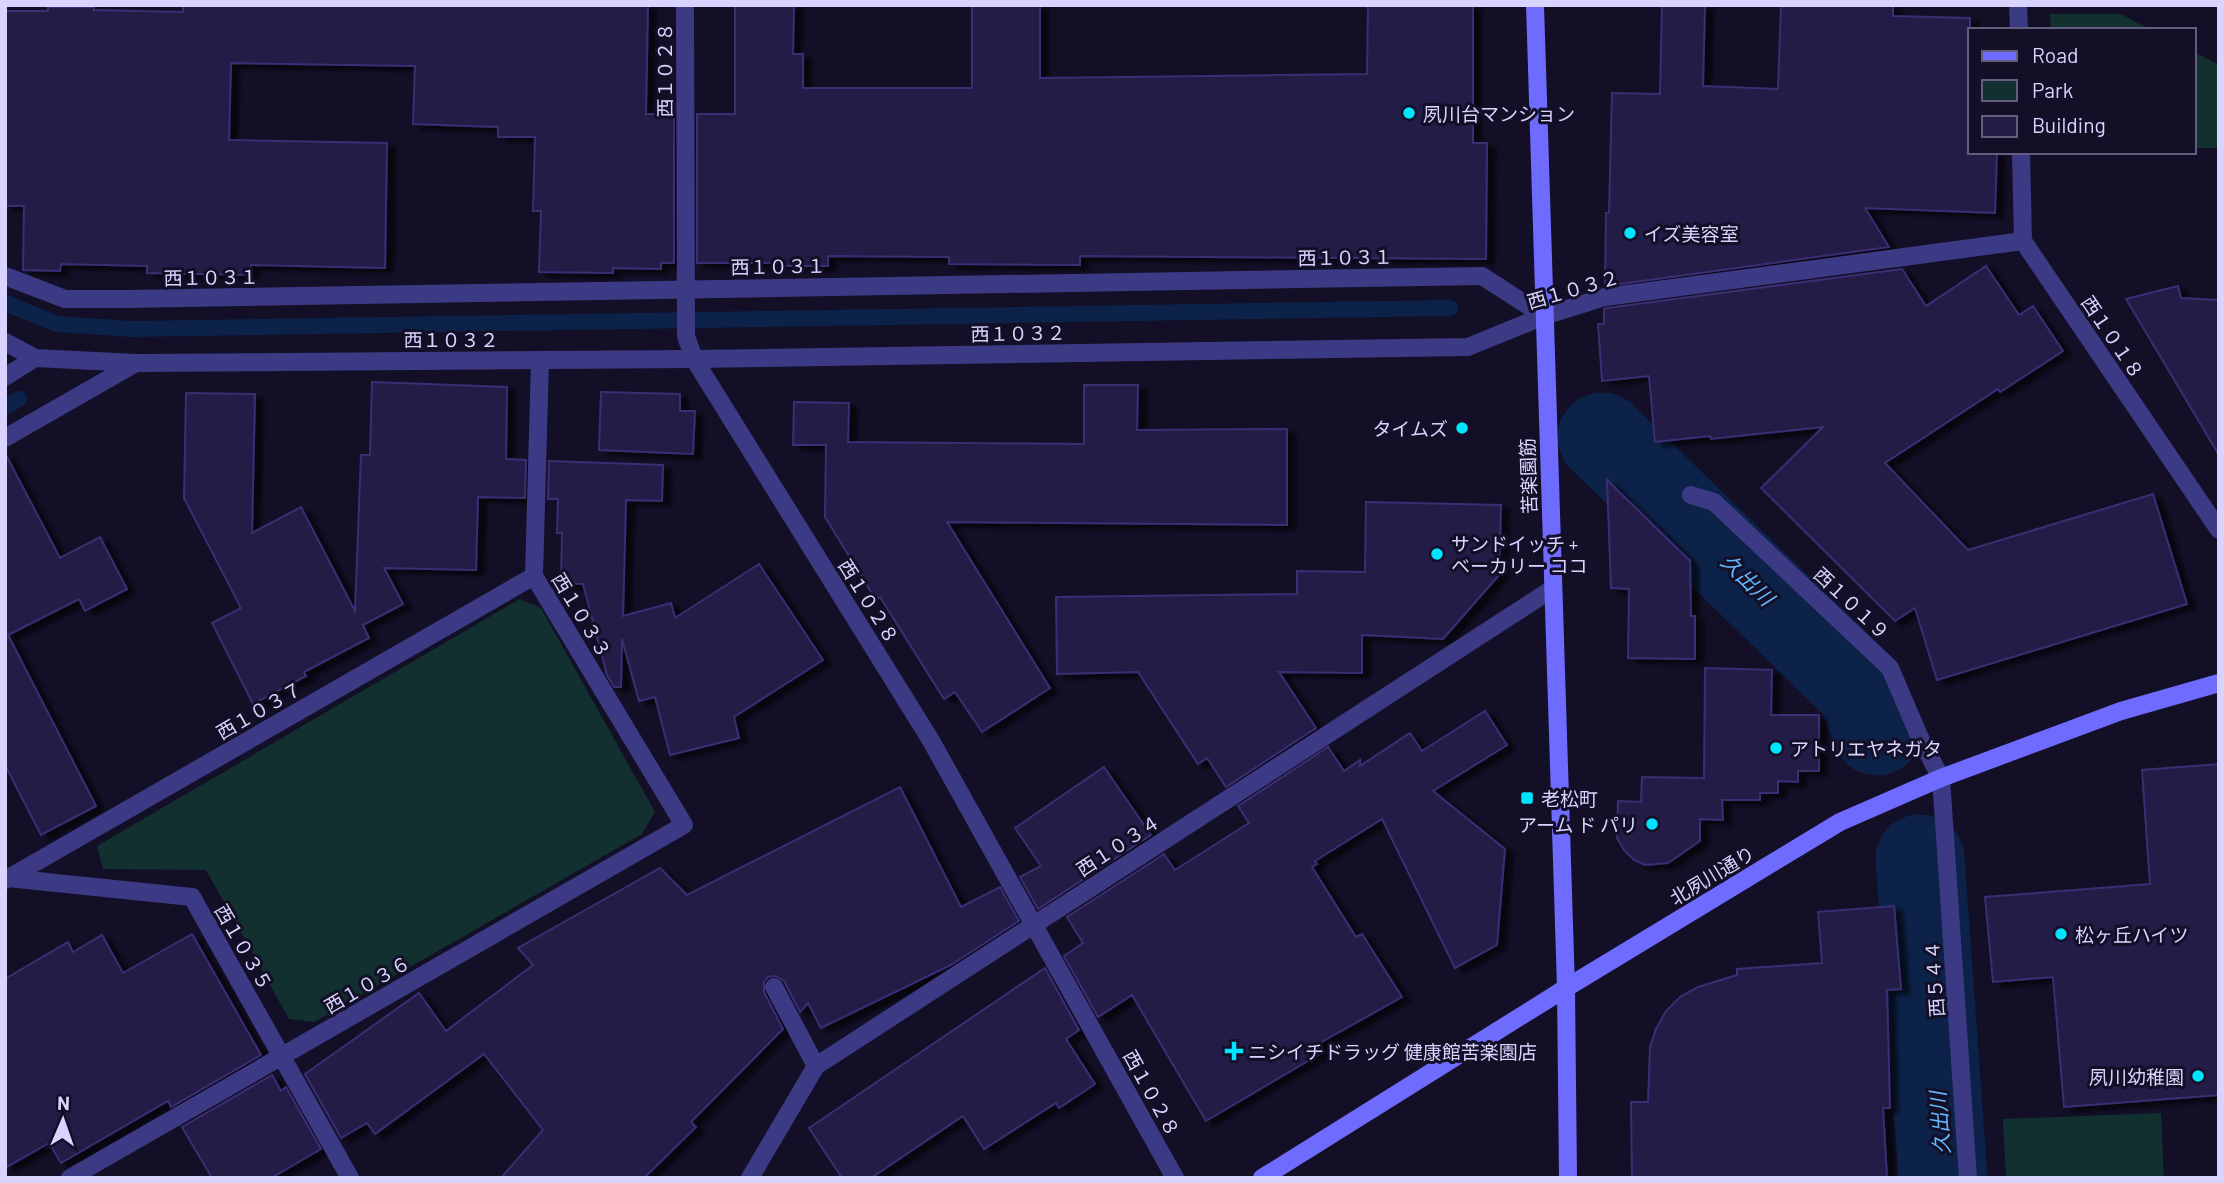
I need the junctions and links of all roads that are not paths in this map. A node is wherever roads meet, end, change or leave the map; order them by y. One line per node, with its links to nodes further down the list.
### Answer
1 (685, 5): 8 (street, 西１０２８)
2 (1535, 5): 9 (street, 苦楽園筋)
3 (2018, 5): 4 (street)
4 (2019, 28)
5 (2021, 154): 6 (street)
6 (2023, 241): 9 (street, 西１０３２); 18 (street, 西１０１８)
7 (5, 276): 8 (street, 西１０３１)
8 (685, 294): 9 (street, 西１０３１); 12 (street, 西１０２８)
9 (1545, 316): 12 (street, 西１０３２); 20 (street, 苦楽園筋)
10 (5, 342): 11 (street, 西１０３２)
11 (36, 359): 14 (street, 西１０３２); 15 (street)
12 (694, 359): 13 (street, 西１０３２); 25 (street, 西１０２８)
13 (540, 360): 14 (street, 西１０３２); 19 (street, 西１０３３)
14 (136, 363): 16 (street)
15 (5, 377)
16 (5, 438)
17 (1691, 495): 22 (street, 西１０１９)
18 (2219, 530)
19 (534, 576): 23 (street, 西１０３３); 24 (street, 西１０３７)
20 (1552, 589): 25 (street, 西１０３４); 27 (street, 苦楽園筋)
21 (2219, 683): 22 (street, 北夙川通り)
22 (1941, 778): 27 (street, 北夙川通り); 36 (street, 西５４４)
23 (684, 825): 28 (street, 西１０３６)
24 (7, 879): 28 (street, 西１０３５)
25 (1033, 925): 29 (street, 西１０３４); 33 (street, 西１０２８)
26 (775, 987): 29 (street)
27 (1566, 988): 34 (street, 北夙川通り); 35 (street, 苦楽園筋)
28 (283, 1057): 30 (street, 西１０３６); 31 (street, 西１０３５)
29 (816, 1066): 32 (street, 西１０３４)
30 (70, 1178)
31 (350, 1178)
32 (750, 1178)
33 (1175, 1178)
34 (1262, 1178)
35 (1568, 1178)
36 (1968, 1178)

